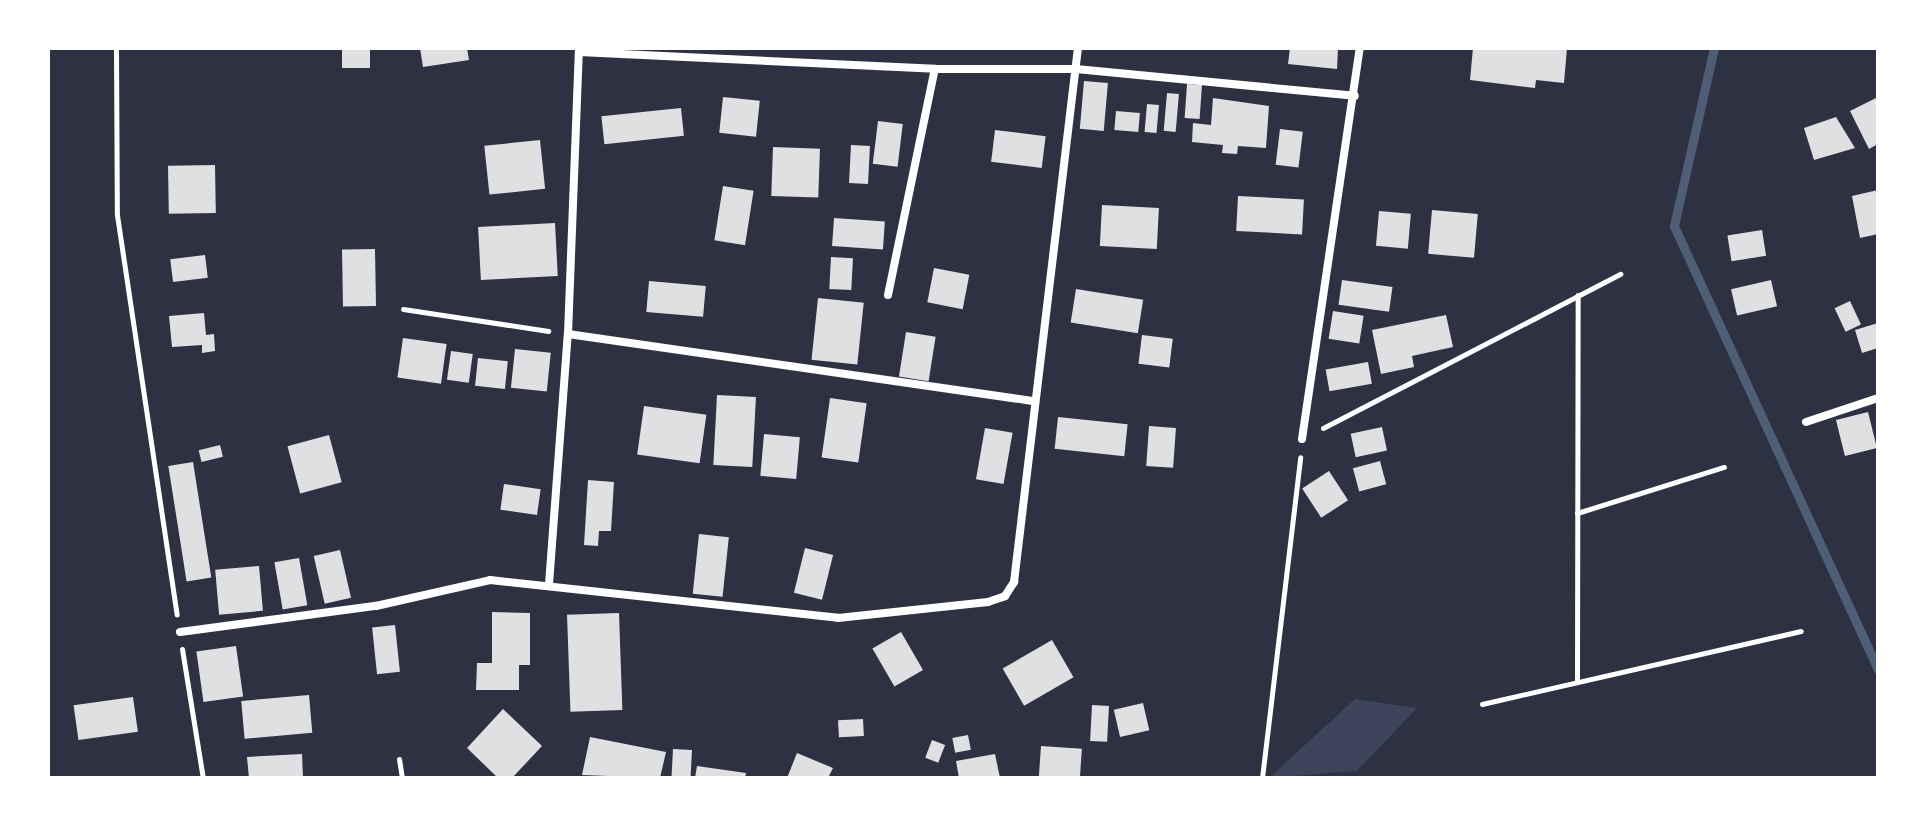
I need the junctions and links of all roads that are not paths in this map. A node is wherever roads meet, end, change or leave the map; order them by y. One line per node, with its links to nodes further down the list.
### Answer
1 (1078, 48): 5 (street)
2 (1360, 48): 6 (street)
3 (579, 50): 4 (street); 8 (street)
4 (935, 69): 5 (street); 7 (street)
5 (1076, 69): 6 (street); 10 (street)
6 (1355, 96): 12 (street)
7 (888, 295)
8 (568, 334): 10 (street); 13 (street)
9 (1878, 398): 11 (street)
10 (1034, 401): 13 (street)
11 (1806, 422)
12 (1302, 439)
13 (549, 584): 14 (street)
14 (180, 632)

